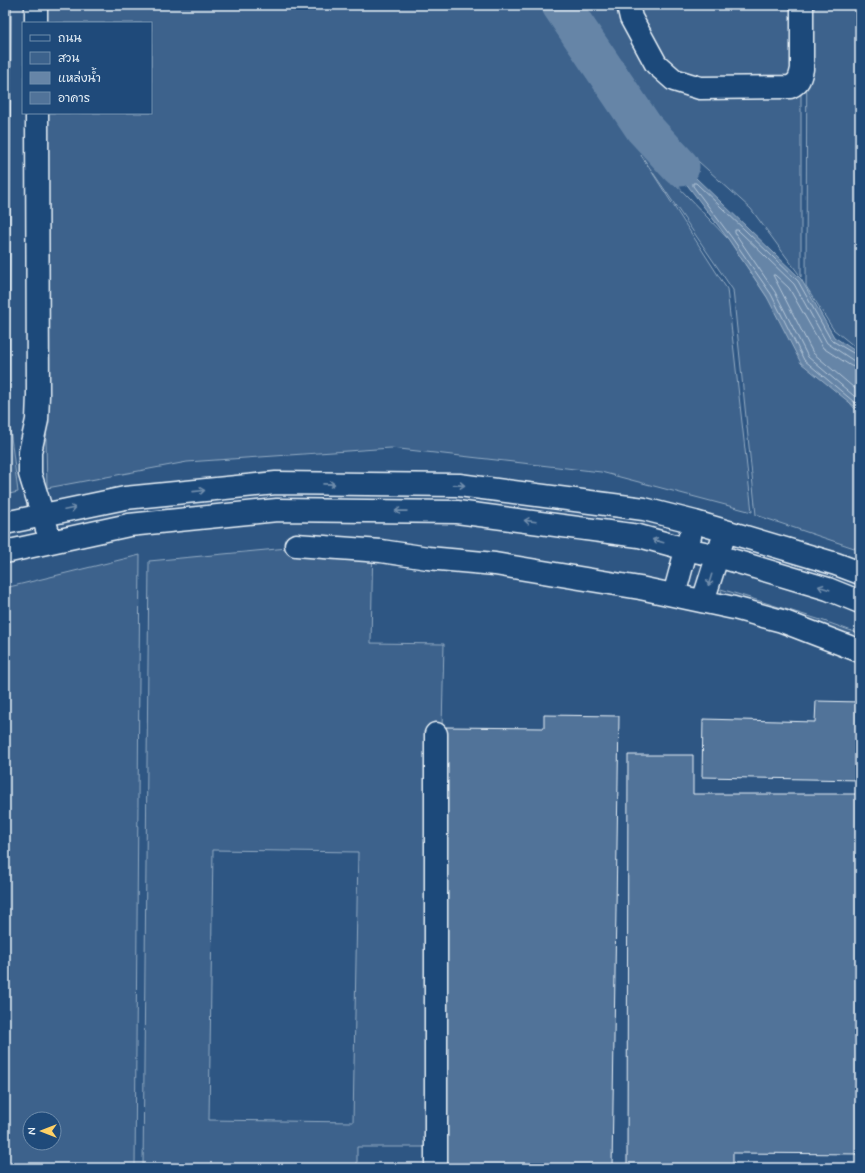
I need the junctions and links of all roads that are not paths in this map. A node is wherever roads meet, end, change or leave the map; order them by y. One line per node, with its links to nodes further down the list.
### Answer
1 (36, 5): 4 (street)
2 (628, 5): 3 (street)
3 (802, 5)
4 (36, 22)
5 (38, 114): 6 (street)
6 (43, 515): 7 (street, one-way to 7); 8 (street); 10 (street)
7 (695, 522): 9 (street); 12 (street)
8 (5, 523)
9 (725, 531): 14 (street); 15 (street)
10 (50, 542): 12 (street, one-way to 10); 13 (street)
11 (296, 545): 16 (street)
12 (686, 549): 14 (street); 16 (street)
13 (5, 552)
14 (718, 556): 17 (street, one-way to 17); 18 (street, one-way to 14)
15 (860, 573)
16 (674, 595): 17 (street)
17 (703, 601): 19 (street)
18 (860, 602)
19 (860, 650)
20 (436, 734): 21 (street)
21 (436, 1168)

